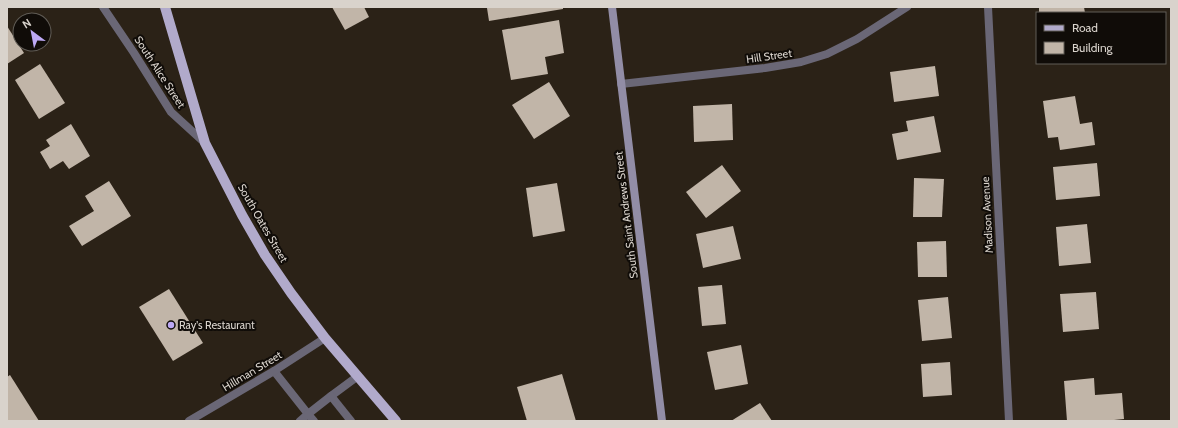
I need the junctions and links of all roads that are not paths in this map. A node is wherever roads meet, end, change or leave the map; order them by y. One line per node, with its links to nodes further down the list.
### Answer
1 (103, 7): 7 (street, South Alice Street)
2 (165, 7): 7 (main road, South Oates Street)
3 (612, 7): 6 (street, South Saint Andrews Street)
4 (907, 7): 6 (street, Hill Street)
5 (988, 7): 19 (street, Madison Avenue)
6 (621, 84): 18 (street, South Saint Andrews Street)
7 (204, 143): 8 (main road, South Oates Street)
8 (325, 338): 9 (street, Hillman Street); 10 (main road, South Oates Street)
9 (274, 371): 12 (street); 13 (street, Hillman Street)
10 (358, 376): 11 (street); 17 (main road, South Oates Street)
11 (331, 396): 12 (street); 16 (street)
12 (308, 414): 14 (street); 15 (street)
13 (189, 421)
14 (300, 421)
15 (314, 421)
16 (351, 421)
17 (396, 421)
18 (662, 421)
19 (1009, 421)

